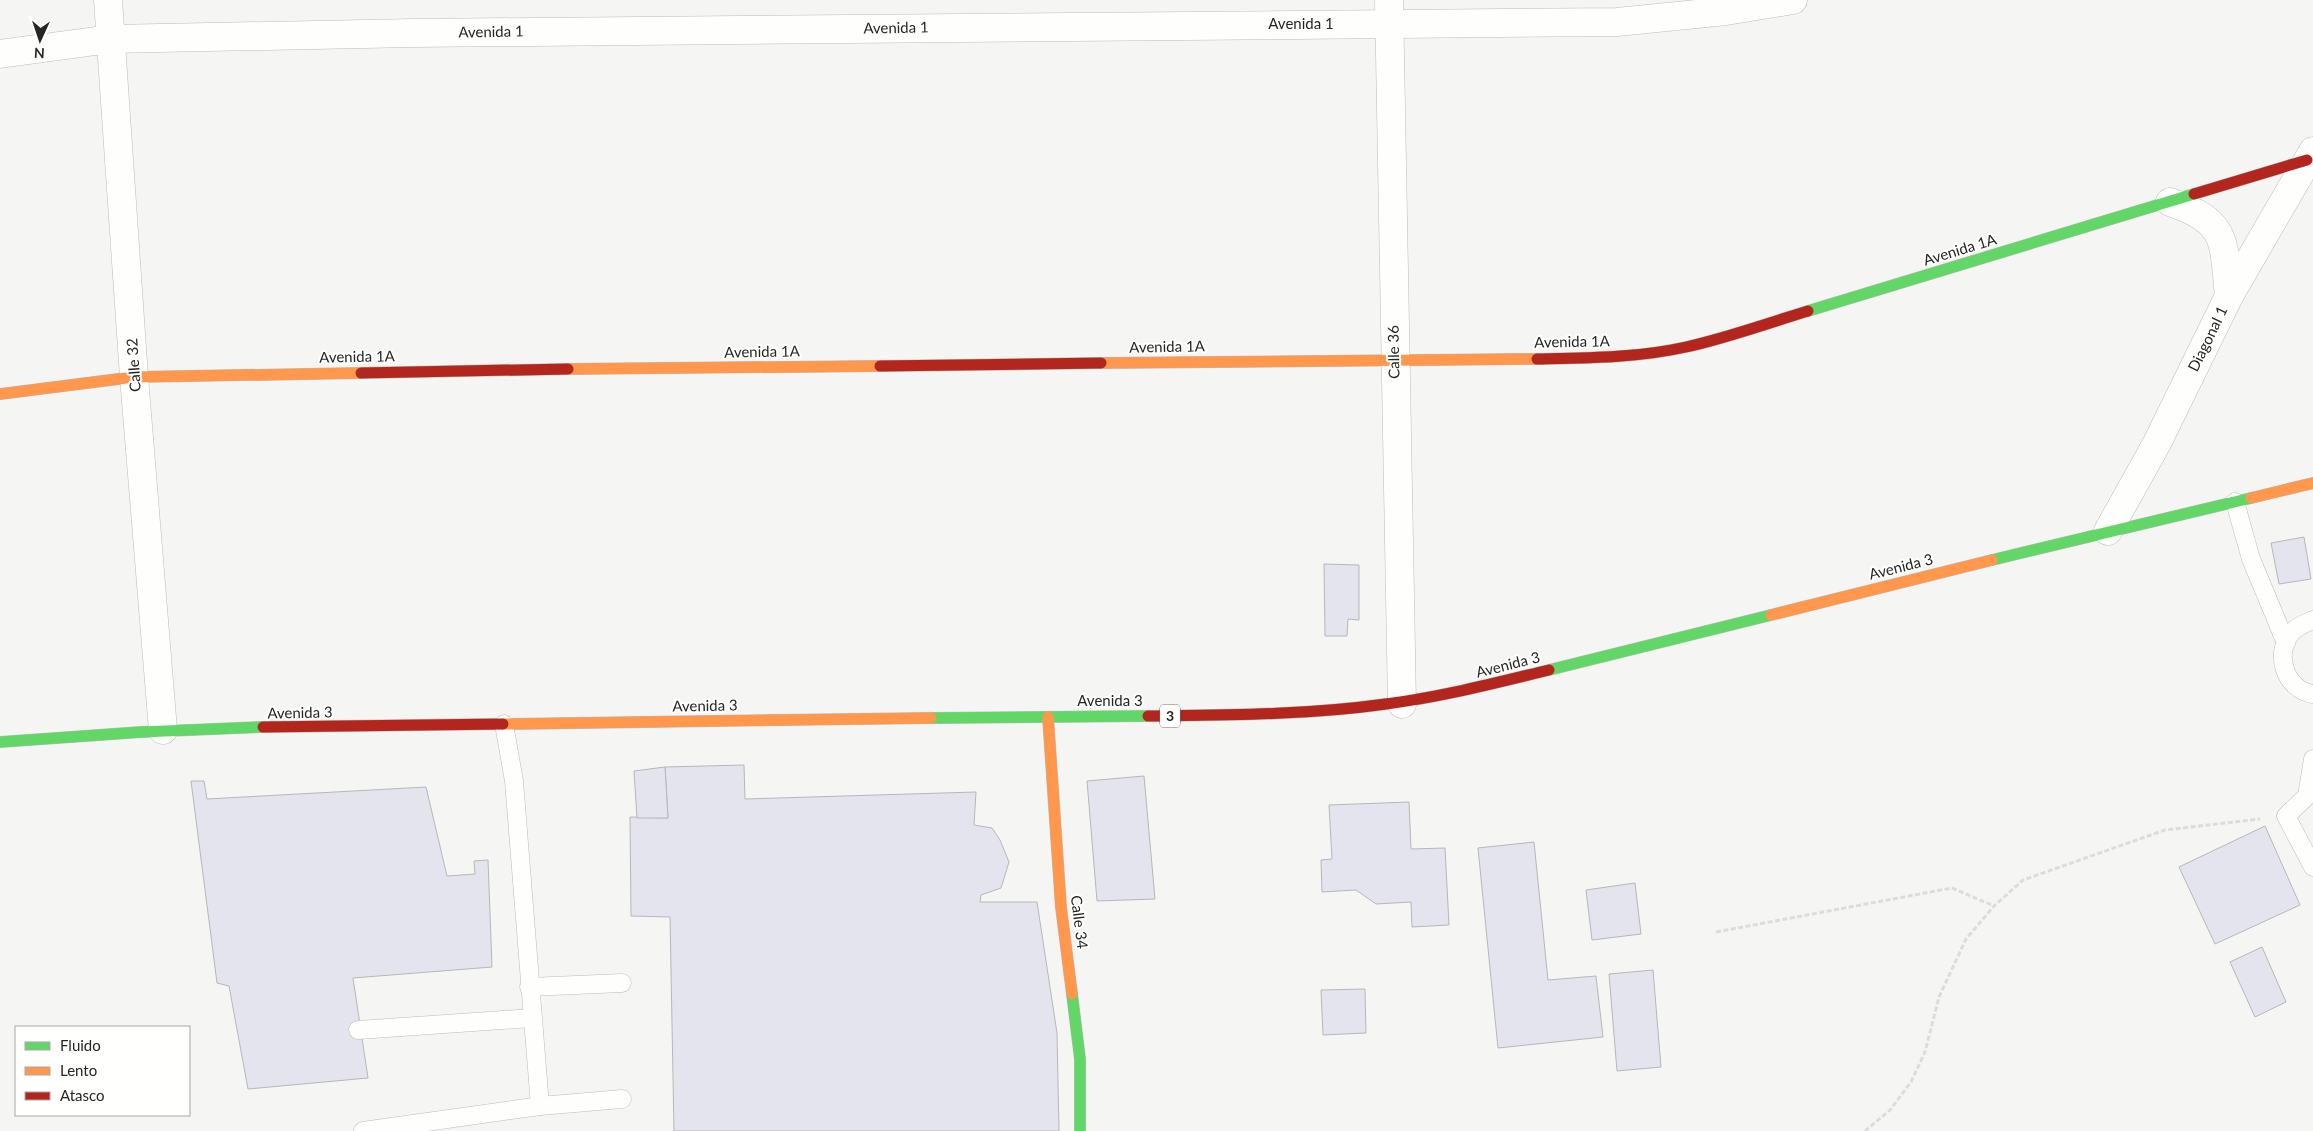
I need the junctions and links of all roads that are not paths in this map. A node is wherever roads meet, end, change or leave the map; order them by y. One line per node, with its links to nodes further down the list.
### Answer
1 (108, 0): 4 (street, Calle 32)
2 (1792, 0): 3 (street, Avenida 1)
3 (1390, 12): 4 (street, Avenida 1); 9 (street, Calle 36)
4 (111, 39): 5 (street, Avenida 1); 10 (street, Calle 32)
5 (0, 54)
6 (2310, 155): 7 (street, Avenida 1A); 8 (street, Diagonal 1)
7 (2170, 202): 8 (street); 9 (street, Avenida 1A)
8 (2229, 296): 14 (street, Diagonal 1)
9 (1394, 360): 10 (street, Avenida 1A); 18 (street, Calle 36)
10 (134, 377): 11 (street, Avenida 1A); 21 (street, Calle 32)
11 (0, 394)
12 (2313, 483): 13 (street, Avenida 3 / 3)
13 (2235, 502): 14 (street, Avenida 3 / 3); 16 (lane)
14 (2108, 531): 18 (street, Avenida 3 / 3)
15 (2313, 620): 16 (lane)
16 (2286, 642): 17 (lane)
17 (2313, 694)
18 (1402, 704): 19 (street, Avenida 3 / 3)
19 (1048, 717): 20 (street, Avenida 3 / 3); 33 (street, Calle 34)
20 (504, 724): 21 (street, Avenida 3 / 3); 26 (lane)
21 (163, 730): 22 (street, Avenida 3 / 3)
22 (0, 742)
23 (2313, 759): 24 (lane)
24 (2313, 867)
25 (622, 983): 26 (lane)
26 (529, 987): 27 (lane)
27 (532, 1018): 28 (lane); 30 (lane)
28 (358, 1030)
29 (622, 1099): 30 (lane)
30 (540, 1106): 31 (lane)
31 (455, 1124): 32 (lane)
32 (363, 1131)
33 (1080, 1131)

